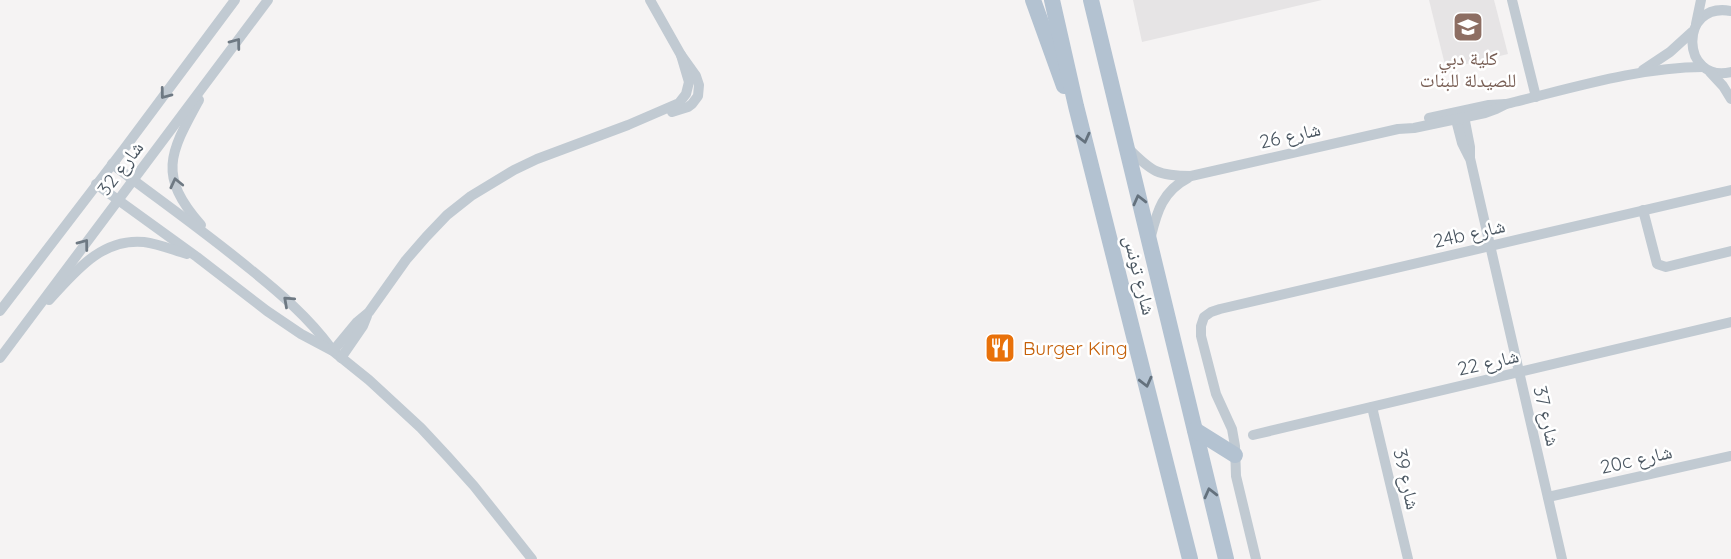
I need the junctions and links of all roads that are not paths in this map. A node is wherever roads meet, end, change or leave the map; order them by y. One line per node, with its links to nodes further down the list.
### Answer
1 (235, 0): 21 (street, شارع 32, one-way to 21)
2 (268, 0): 13 (street, شارع 32, one-way to 2)
3 (650, 0): 36 (street)
4 (1033, 0): 18 (main road)
5 (1052, 0): 18 (main road, شارع تونس)
6 (1091, 0): 20 (main road, شارع تونس)
7 (1512, 0): 16 (street)
8 (1701, 0): 11 (street)
9 (1726, 0): 10 (street)
10 (1731, 9): 11 (street, شارع 26)
11 (1695, 28): 12 (street); 15 (street, شارع 26)
12 (1705, 68): 14 (street, شارع 26); 15 (street, شارع 26); 17 (street)
13 (216, 70): 23 (street, شارع 32); 28 (street, one-way to 13)
14 (1731, 72)
15 (1629, 75): 16 (street, شارع 26)
16 (1536, 97): 19 (street, شارع 26)
17 (1731, 99)
18 (1076, 106): 48 (main road, شارع تونس, one-way to 48)
19 (1459, 115): 22 (street, شارع 26); 30 (street, شارع 37)
20 (1125, 145): 22 (street, شارع 26); 29 (main road, شارع تونس, one-way to 20)
21 (112, 164): 23 (street); 24 (street, شارع 32)
22 (1191, 176): 29 (street, شارع 26)
23 (133, 180): 26 (street, شارع 32); 28 (street)
24 (96, 184): 26 (street); 33 (street, شارع 32)
25 (1731, 190): 27 (street, 24b شارع)
26 (118, 200): 32 (street); 35 (street, شارع 32, one-way to 26)
27 (1643, 210): 30 (street, 24b شارع); 31 (street)
28 (213, 239): 36 (street, one-way to 28)
29 (1150, 244): 41 (main road, شارع تونس)
30 (1490, 246): 38 (street, شارع 37); 40 (street, 24b شارع)
31 (1731, 251)
32 (197, 257): 35 (street); 36 (street)
33 (0, 310)
34 (1731, 322): 38 (street, شارع 22)
35 (16, 336): 37 (street, شارع 32)
36 (337, 355): 47 (street)
37 (0, 358)
38 (1519, 372): 39 (street, شارع 22); 46 (street, شارع 37)
39 (1371, 407): 42 (street, شارع 22); 51 (street, شارع 39)
40 (1232, 429): 43 (street); 44 (street)
41 (1195, 430): 43 (main road); 49 (main road, شارع تونس, one-way to 41)
42 (1253, 435)
43 (1220, 445): 44 (main road)
44 (1235, 455): 50 (street)
45 (1731, 456): 46 (street, 20c شارع)
46 (1548, 497): 52 (street, شارع 37)
47 (532, 559)
48 (1190, 559)
49 (1226, 559)
50 (1256, 559)
51 (1408, 559)
52 (1562, 559)

